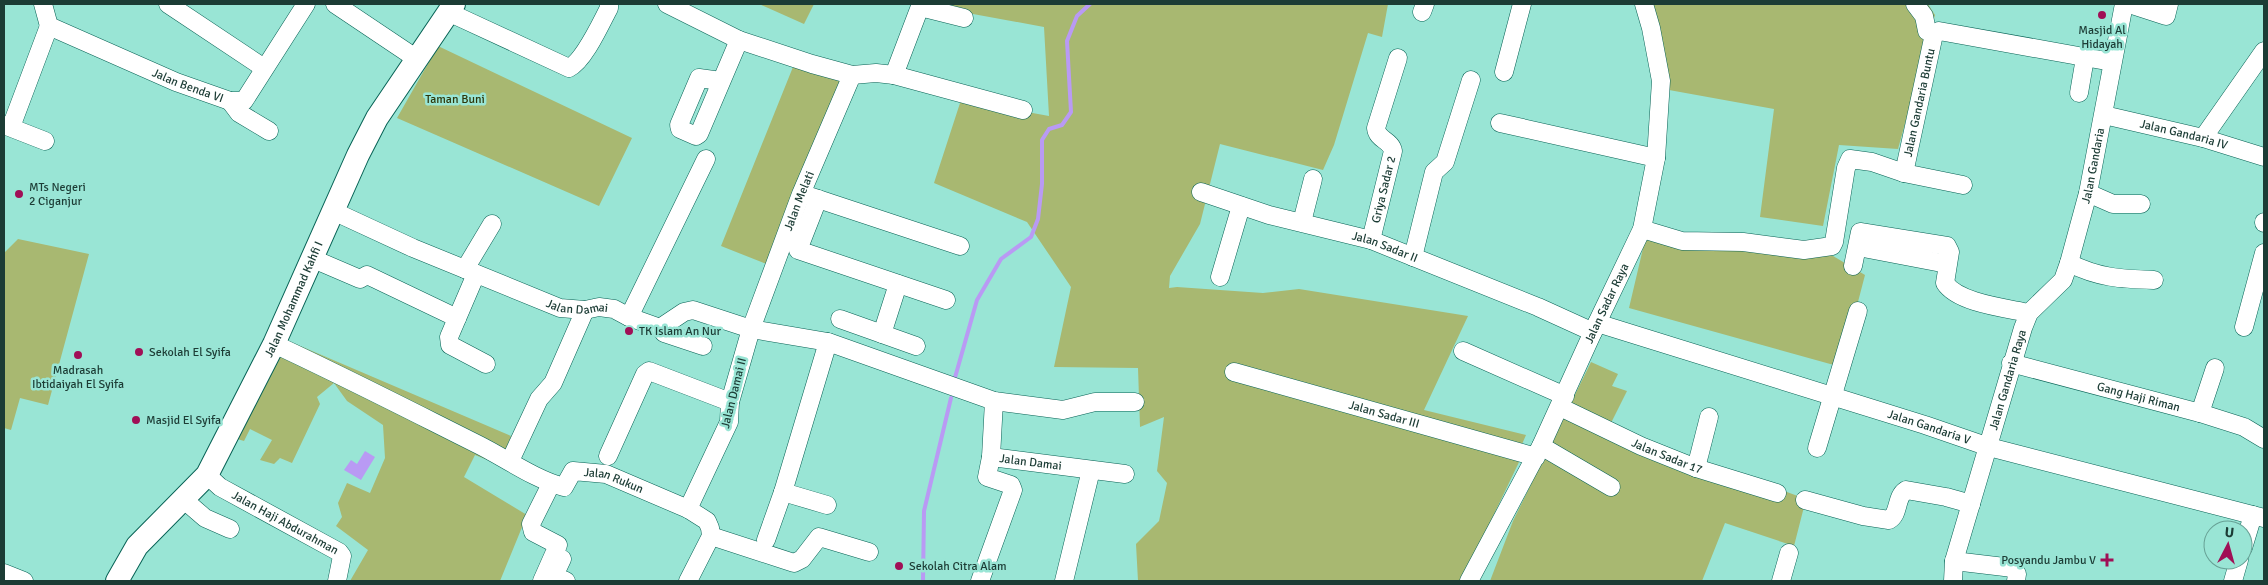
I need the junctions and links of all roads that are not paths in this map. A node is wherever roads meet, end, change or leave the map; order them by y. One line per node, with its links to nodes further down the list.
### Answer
1 (43, 4): 16 (street)
2 (168, 4): 24 (street)
3 (306, 4): 24 (street, Jalan Benda VI)
4 (334, 4): 22 (street)
5 (609, 4): 14 (street)
6 (667, 4): 18 (street)
7 (1522, 4): 25 (street)
8 (1644, 4): 40 (street, Jalan Sadar Raya)
9 (1915, 4): 17 (street)
10 (2124, 4): 23 (street, Jalan Gandaria)
11 (2129, 4): 12 (street)
12 (2169, 4)
13 (920, 5): 15 (street); 27 (street)
14 (451, 8): 22 (main road, Jalan Mohammad Kahfi I)
15 (964, 18)
16 (50, 26): 31 (street, Jalan Benda VI); 35 (street)
17 (1934, 34): 21 (street, Jalan Gandaria Buntu); 42 (street, Jalan Gandaria Buntu)
18 (739, 40): 26 (street); 29 (street)
19 (2264, 52): 37 (street)
20 (1398, 58): 54 (street, Griya Sadar 2)
21 (2085, 58): 23 (street, Jalan Gandaria Buntu); 30 (street)
22 (417, 59): 50 (main road, Jalan Mohammad Kahfi I)
23 (2112, 62): 33 (street, Jalan Gandaria)
24 (264, 68): 31 (street, Jalan Benda VI)
25 (1504, 72)
26 (852, 75): 27 (street); 47 (street, Jalan Melati)
27 (894, 75): 32 (street)
28 (1471, 80): 57 (street)
29 (721, 81)
30 (2079, 93)
31 (230, 101): 36 (street)
32 (1023, 110)
33 (2104, 115): 37 (street, Jalan Gandaria IV); 46 (street, Jalan Gandaria)
34 (1500, 123): 40 (street)
35 (8, 126): 38 (street)
36 (269, 131)
37 (2203, 138): 39 (street, Jalan Gandaria IV)
38 (45, 141)
39 (2264, 157)
40 (1656, 158): 53 (street, Jalan Sadar Raya)
41 (706, 159): 69 (street)
42 (1904, 173): 44 (street, Jalan Gandaria Buntu); 53 (street)
43 (1313, 179): 51 (street)
44 (1963, 185)
45 (1201, 192): 49 (street, Jalan Sadar II)
46 (2088, 193): 48 (street); 59 (street, Jalan Gandaria)
47 (809, 196): 55 (street); 64 (street); 75 (street, Jalan Melati)
48 (2141, 204)
49 (1241, 206): 51 (street, Jalan Sadar II); 62 (street)
50 (333, 211): 58 (main road, Jalan Mohammad Kahfi I); 61 (street, Jalan Damai)
51 (1302, 222): 54 (street, Jalan Sadar II)
52 (492, 224): 61 (street)
53 (1642, 230): 74 (street, Jalan Sadar Raya)
54 (1370, 240): 57 (street, Jalan Sadar II)
55 (960, 246)
56 (2264, 254): 72 (street)
57 (1413, 257): 74 (street, Jalan Sadar II)
58 (311, 258): 70 (street); 78 (main road, Jalan Mohammad Kahfi I)
59 (2069, 263): 63 (street); 68 (street, Jalan Gandaria)
60 (1853, 266): 68 (street)
61 (470, 272): 66 (street, Jalan Damai); 70 (street)
62 (1220, 277)
63 (2154, 280)
64 (898, 284): 65 (street); 76 (street)
65 (946, 300)
66 (585, 310): 69 (street, Jalan Damai); 99 (street)
67 (1858, 311): 86 (street)
68 (2029, 313): 82 (street, Jalan Gandaria Raya)
69 (629, 317): 73 (street, Jalan Damai)
70 (457, 318): 83 (street)
71 (840, 319): 76 (street)
72 (2244, 327)
73 (660, 328): 75 (street); 79 (street, Jalan Damai)
74 (1595, 328): 86 (street, Jalan Gandaria V); 88 (street, Jalan Sadar Raya)
75 (751, 329): 77 (street); 89 (street, Jalan Damai II)
76 (882, 334): 80 (street)
77 (828, 342): 87 (street); 106 (street)
78 (274, 344): 99 (street); 103 (main road, Jalan Mohammad Kahfi I)
79 (704, 346)
80 (916, 346)
81 (1463, 351): 88 (street, Jalan Sadar 17)
82 (2011, 363): 91 (street, Gang Haji Riman); 94 (street, Jalan Gandaria Raya)
83 (486, 364)
84 (2215, 368): 91 (street)
85 (1234, 372): 96 (street, Jalan Sadar III)
86 (1832, 397): 94 (street, Jalan Gandaria V); 95 (street)
87 (994, 401): 90 (street); 98 (street, Jalan Damai)
88 (1562, 401): 96 (street, Jalan Sadar Raya); 100 (street, Jalan Sadar 17)
89 (730, 402): 97 (street); 112 (street, Jalan Damai II)
90 (1135, 402)
91 (2200, 413): 93 (street, Gang Haji Riman)
92 (1709, 417): 100 (street)
93 (2264, 439)
94 (1989, 447): 110 (street); 113 (street, Jalan Gandaria V)
95 (1816, 448)
96 (1539, 451): 105 (street, Jalan Sadar III); 130 (street, Jalan Sadar Raya)
97 (608, 456)
98 (991, 458): 101 (street, Jalan Damai); 128 (street)
99 (510, 460): 104 (street)
100 (1696, 468): 107 (street, Jalan Sadar 17)
101 (1091, 470): 102 (street, Jalan Damai); 129 (street)
102 (1125, 474)
103 (207, 475): 108 (main road, Jalan Mohammad Kahfi I); 126 (street, Jalan Haji Abdurahman)
104 (551, 484): 112 (street, Jalan Rukun); 123 (street)
105 (1610, 487)
106 (783, 492): 111 (street); 117 (street)
107 (1777, 494)
108 (183, 499): 114 (street); 125 (main road, Jalan Mohammad Kahfi I)
109 (1806, 500): 110 (street)
110 (1971, 504): 121 (street)
111 (827, 505)
112 (688, 509): 116 (street, Jalan Rukun)
113 (2259, 517): 115 (street)
114 (230, 529)
115 (2253, 529)
116 (710, 536): 119 (street); 127 (street)
117 (766, 540)
118 (566, 552): 123 (street)
119 (869, 552)
120 (1789, 553): 131 (street)
121 (1954, 561): 132 (street); 133 (street)
122 (4, 573): 124 (street)
123 (554, 580)
124 (24, 581)
125 (117, 581)
126 (337, 581)
127 (688, 581)
128 (980, 581)
129 (1064, 581)
130 (1469, 581)
131 (1781, 581)
132 (1953, 581)
133 (2016, 581)

